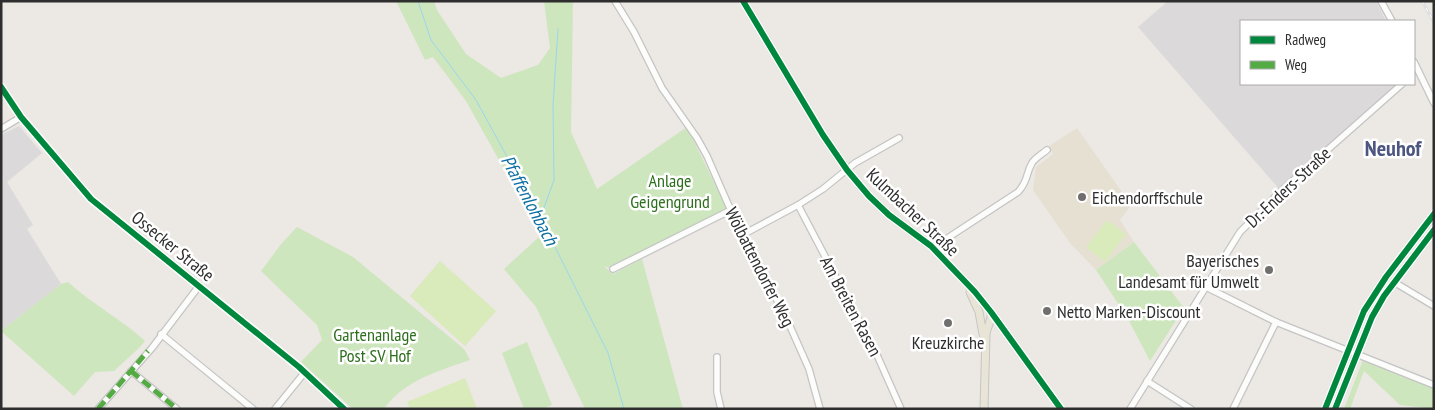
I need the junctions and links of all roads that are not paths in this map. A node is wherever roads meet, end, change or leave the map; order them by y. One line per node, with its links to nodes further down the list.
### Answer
1 (615, 1): 15 (street, Wölbattendorfer Weg)
2 (743, 1): 13 (main road, Kulmbacher Straße)
3 (1381, 1): 4 (street)
4 (1391, 20)
5 (1416, 72): 8 (street)
6 (1401, 85): 24 (street, Dr.-Enders-Straße)
7 (1, 88): 9 (street, Ossecker Straße)
8 (1434, 103)
9 (21, 117): 10 (street); 23 (street, Ossecker Straße)
10 (1, 129)
11 (899, 138): 13 (street)
12 (1047, 150): 19 (street)
13 (847, 170): 14 (street); 19 (main road, Kulmbacher Straße)
14 (798, 205): 18 (street); 44 (street, Am Breiten Rasen)
15 (731, 210): 18 (street, Wölbattendorfer Weg); 20 (street)
16 (1434, 214): 29 (main road)
17 (1434, 230): 21 (main road)
18 (744, 234): 43 (street, Wölbattendorfer Weg)
19 (934, 250): 22 (main road, Kulmbacher Straße)
20 (613, 270)
21 (1394, 282): 25 (street); 30 (main road)
22 (966, 283): 26 (main road, Kulmbacher Straße); 32 (main road)
23 (199, 286): 28 (street); 34 (street, Ossecker Straße)
24 (1206, 287): 27 (street); 35 (street, Dr.-Enders-Straße)
25 (1434, 306)
26 (991, 312): 32 (main road); 46 (main road, Kulmbacher Straße)
27 (1276, 322): 29 (street); 49 (street)
28 (162, 334): 33 (street); 39 (street)
29 (1348, 350): 30 (street); 50 (main road)
30 (1356, 354): 36 (street); 51 (main road)
31 (717, 357): 42 (street)
32 (986, 362): 45 (main road)
33 (130, 371): 37 (street); 38 (street)
34 (304, 372): 40 (street); 41 (street, Ossecker Straße)
35 (1147, 381): 47 (street, Dr.-Enders-Straße); 48 (street)
36 (1434, 385)
37 (98, 409)
38 (177, 409)
39 (253, 409)
40 (275, 409)
41 (344, 409)
42 (721, 409)
43 (820, 409)
44 (901, 409)
45 (984, 409)
46 (1061, 409)
47 (1130, 409)
48 (1190, 409)
49 (1233, 409)
50 (1325, 409)
51 (1335, 409)

